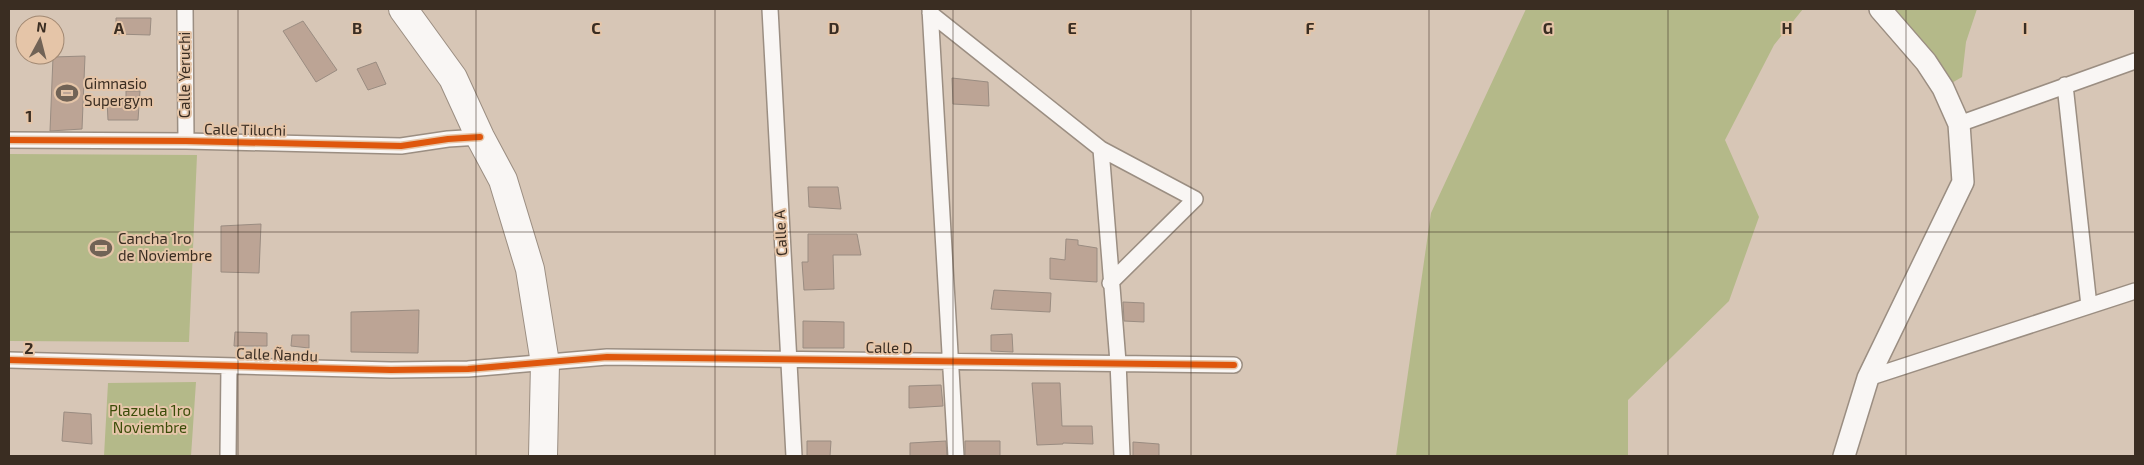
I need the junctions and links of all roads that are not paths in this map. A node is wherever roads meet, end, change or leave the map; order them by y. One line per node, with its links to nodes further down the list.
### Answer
1 (185, 9): 11 (street, Calle Yeruchi)
2 (403, 9): 9 (highway)
3 (770, 9): 17 (street, Calle A)
4 (1880, 9): 8 (main road)
5 (930, 11): 12 (street); 18 (street)
6 (2135, 61): 7 (street)
7 (2065, 85): 8 (street); 15 (street)
8 (1959, 124): 23 (main road)
9 (480, 137): 11 (street, Calle Tiluchi); 20 (highway)
10 (9, 140): 11 (street, Calle Tiluchi)
11 (186, 141)
12 (1101, 149): 13 (street); 13 (street)
13 (1110, 283): 19 (street)
14 (2135, 291): 15 (street)
15 (2089, 306): 23 (street)
16 (9, 360): 22 (street, Calle Ñandu)
17 (788, 360): 18 (street, Calle D); 20 (street, Calle D); 26 (street, Calle A)
18 (950, 362): 19 (street, Calle D); 27 (street)
19 (1118, 362): 21 (street, Calle D); 28 (street)
20 (545, 363): 22 (street, Calle Ñandu); 25 (highway)
21 (1234, 365)
22 (229, 366): 24 (street)
23 (1868, 378): 29 (main road)
24 (228, 456)
25 (543, 456)
26 (794, 456)
27 (956, 456)
28 (1122, 456)
29 (1844, 456)

